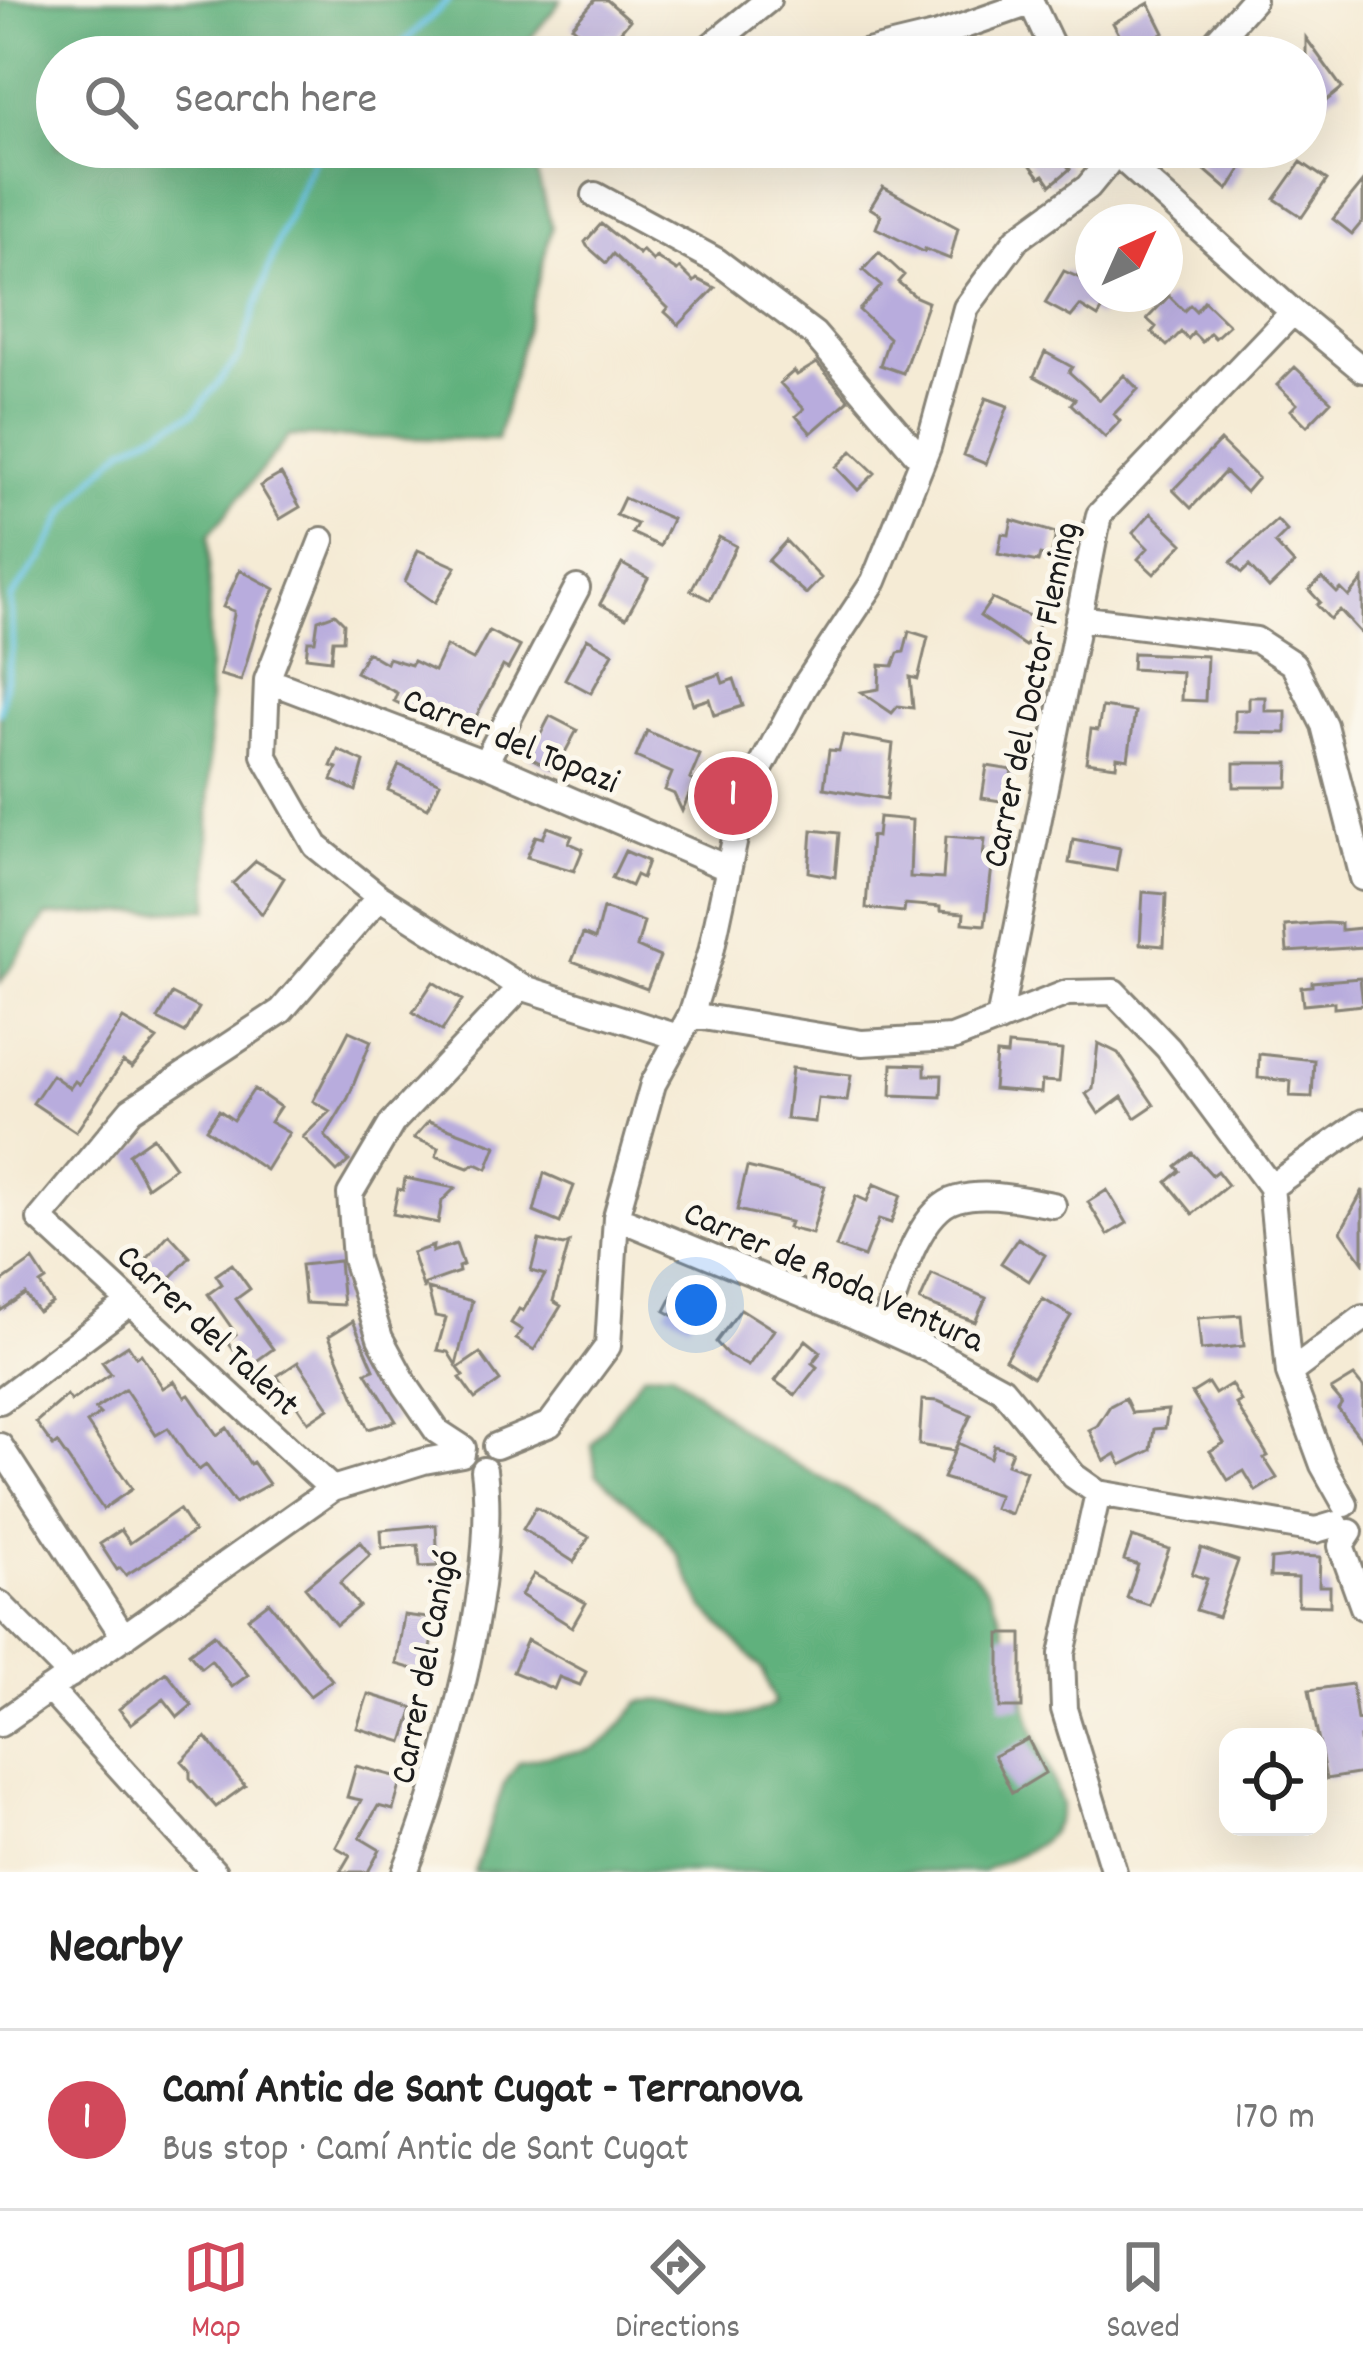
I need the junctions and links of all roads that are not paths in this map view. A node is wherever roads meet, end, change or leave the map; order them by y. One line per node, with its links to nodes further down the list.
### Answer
1 (768, 0): 4 (street)
2 (1253, 0): 7 (street)
3 (1030, 2): 5 (street); 6 (street)
4 (728, 36)
5 (934, 36)
6 (1047, 36)
7 (1221, 36)
8 (1105, 168): 13 (street)
9 (1131, 168): 11 (street)
10 (595, 194): 13 (street)
11 (1293, 312): 12 (street); 16 (street, Carrer del Doctor Fleming)
12 (1363, 370)
13 (922, 460): 19 (street)
14 (322, 540): 17 (street)
15 (577, 588): 18 (street)
16 (1078, 618): 20 (street); 23 (street, Carrer del Doctor Fleming)
17 (267, 680): 18 (street, Carrer del Topazi); 21 (street)
18 (485, 763): 19 (street, Carrer del Topazi)
19 (727, 868): 24 (street)
20 (1363, 878)
21 (379, 897): 22 (street); 29 (street, Carrer del Talent)
22 (521, 987): 24 (street); 36 (street)
23 (999, 1020): 24 (street); 26 (street)
24 (684, 1026): 28 (street)
25 (1363, 1122): 26 (street)
26 (1271, 1187): 32 (street)
27 (1053, 1204): 31 (street)
28 (616, 1217): 31 (street, Carrer de Roda Ventura); 35 (street)
29 (128, 1304): 33 (street); 38 (street, Carrer del Talent)
30 (1363, 1318): 32 (street)
31 (883, 1329): 39 (street, Carrer de Roda Ventura)
32 (1289, 1373): 40 (street)
33 (0, 1401)
34 (0, 1446): 43 (street)
35 (496, 1446): 36 (street); 37 (street)
36 (462, 1451): 37 (street); 38 (street)
37 (484, 1470): 47 (street, Carrer del Canigó)
38 (332, 1489): 43 (street)
39 (1098, 1493): 40 (street); 48 (street)
40 (1351, 1522): 42 (street)
41 (0, 1604): 44 (street)
42 (1363, 1607)
43 (124, 1636): 44 (street)
44 (60, 1682): 45 (street); 46 (street)
45 (0, 1724)
46 (214, 1872)
47 (405, 1872)
48 (1114, 1872)

